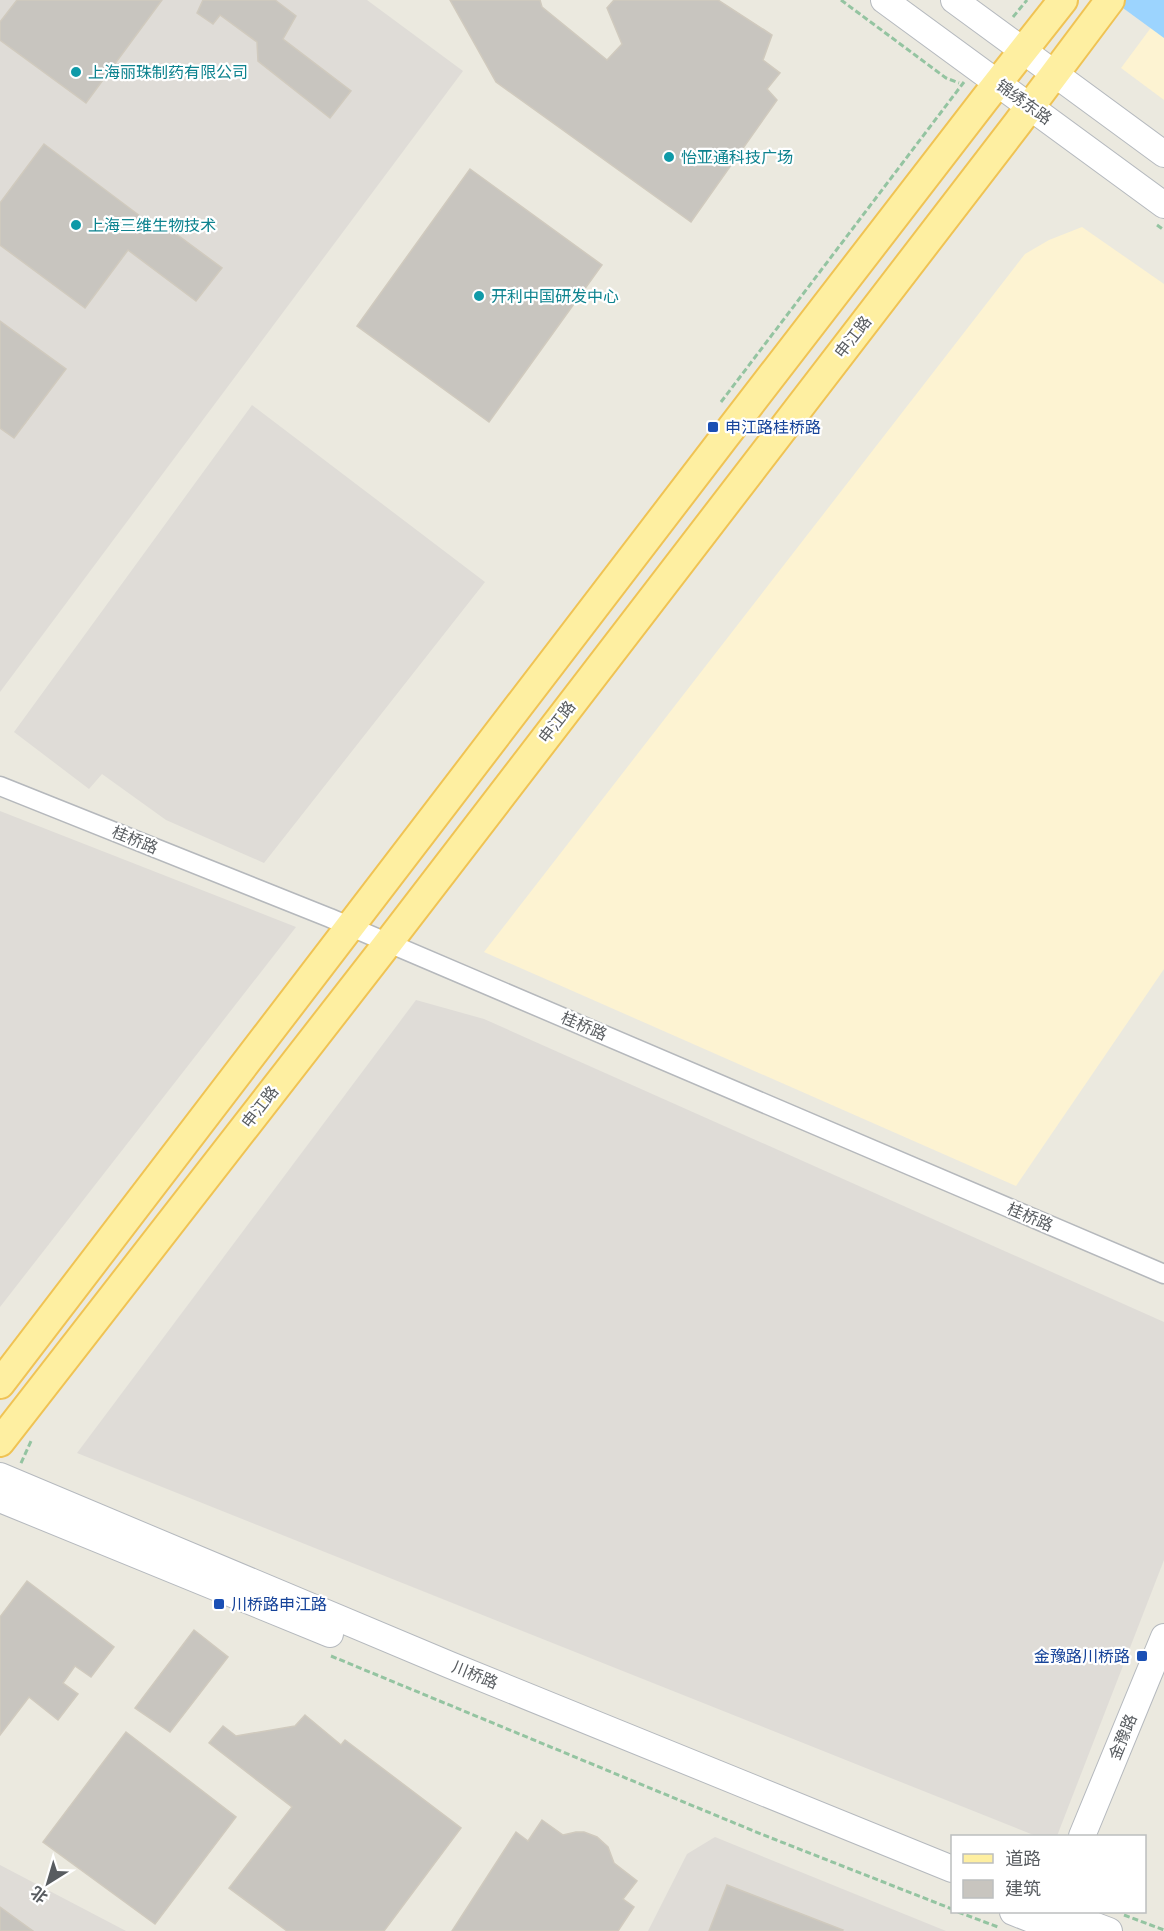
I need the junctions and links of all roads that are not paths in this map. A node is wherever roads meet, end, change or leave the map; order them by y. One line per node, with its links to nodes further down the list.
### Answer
1 (884, 0): 7 (street, 锦绣东路)
2 (954, 0): 5 (street)
3 (1063, 0): 5 (main road)
4 (1104, 8): 6 (main road, 申江路)
5 (1024, 50): 6 (street); 7 (main road)
6 (1055, 73): 8 (main road, 申江路); 9 (street)
7 (998, 83): 8 (street, 锦绣东路); 12 (main road)
8 (1030, 107): 10 (street, 锦绣东路); 13 (main road, 申江路)
9 (1164, 154)
10 (1164, 205)
11 (0, 786): 12 (street, 桂桥路)
12 (350, 926): 13 (street, 桂桥路); 15 (main road)
13 (388, 943): 14 (street, 桂桥路); 16 (main road, 申江路)
14 (1164, 1274)
15 (0, 1384)
16 (0, 1442)
17 (0, 1476): 21 (street, 川桥路)
18 (0, 1499): 22 (street, 川桥路)
19 (1164, 1637): 20 (street, 金豫路)
20 (1082, 1835)
21 (951, 1869)
22 (951, 1887)
23 (1006, 1920): 24 (street)
24 (1053, 1922): 25 (street)
25 (1109, 1931)

